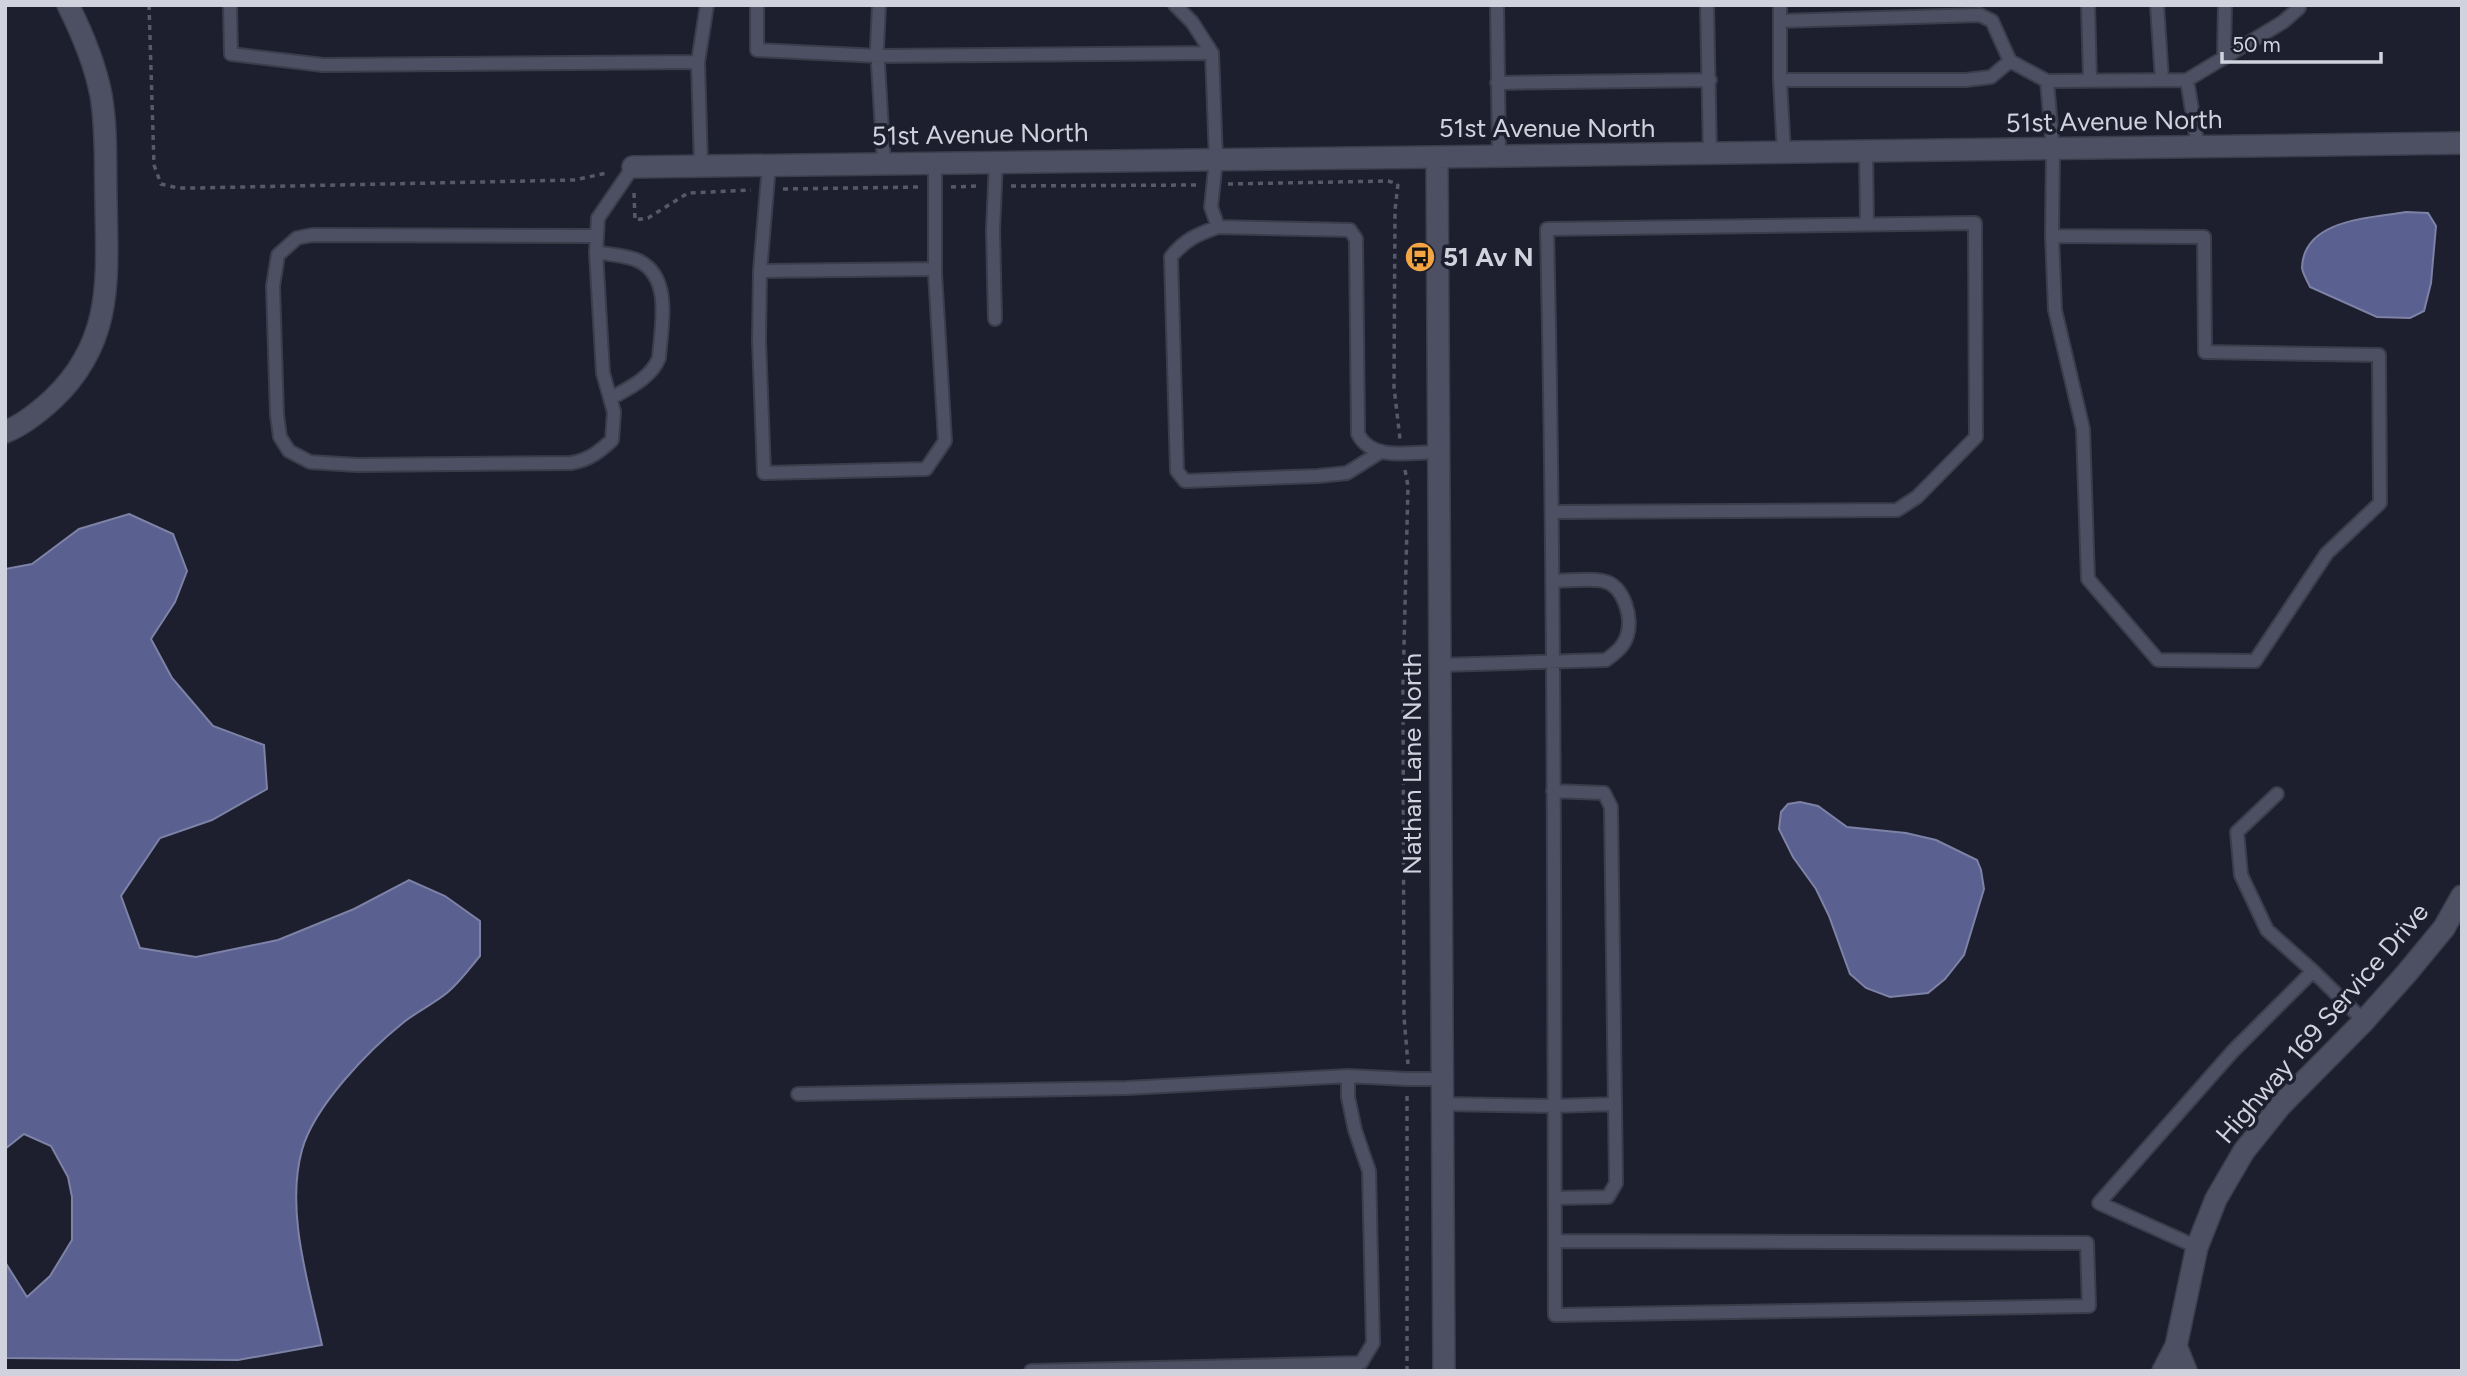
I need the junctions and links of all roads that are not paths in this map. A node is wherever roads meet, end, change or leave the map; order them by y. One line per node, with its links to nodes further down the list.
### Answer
1 (68, 5): 51 (street)
2 (230, 5): 19 (lane)
3 (706, 5): 19 (lane)
4 (757, 5): 16 (lane)
5 (879, 5): 16 (lane)
6 (1175, 5): 15 (lane)
7 (1497, 5): 26 (lane)
8 (1707, 5): 20 (lane)
9 (1780, 5): 14 (lane)
10 (2088, 5): 22 (lane)
11 (2157, 5): 23 (lane)
12 (2225, 5): 17 (lane)
13 (2299, 5): 17 (lane)
14 (1780, 21): 18 (lane); 21 (lane)
15 (1212, 53): 16 (lane); 35 (lane)
16 (878, 55): 37 (lane)
17 (2224, 58): 24 (lane)
18 (2010, 61): 21 (lane); 25 (lane)
19 (698, 62): 40 (lane)
20 (1710, 80): 26 (lane); 32 (lane)
21 (1780, 80): 31 (lane)
22 (2090, 80): 23 (lane); 25 (lane)
23 (2162, 80): 24 (lane)
24 (2187, 80): 28 (lane)
25 (2048, 81): 29 (lane)
26 (1497, 83): 34 (lane)
27 (2462, 143): 28 (street, 51st Avenue North)
28 (2198, 147): 29 (street, 51st Avenue North)
29 (2053, 150): 30 (street, 51st Avenue North); 45 (lane)
30 (1866, 152): 31 (street, 51st Avenue North); 42 (lane)
31 (1784, 154): 32 (street, 51st Avenue North)
32 (1710, 155): 34 (street, 51st Avenue North)
33 (1437, 157): 34 (street, 51st Avenue North); 35 (street, 51st Avenue North); 52 (street, Nathan Lane North)
34 (1499, 158)
35 (1216, 160): 36 (street, 51st Avenue North); 43 (lane)
36 (996, 162): 38 (street, 51st Avenue North); 49 (lane)
37 (884, 163): 38 (street, 51st Avenue North); 39 (street, 51st Avenue North)
38 (935, 163): 47 (lane)
39 (769, 165): 40 (street, 51st Avenue North); 48 (lane)
40 (701, 166): 41 (street, 51st Avenue North)
41 (633, 167): 44 (lane)
42 (1867, 224): 54 (lane); 54 (lane)
43 (1218, 228): 53 (lane); 53 (lane)
44 (597, 236): 46 (lane); 50 (lane)
45 (2052, 236): 45 (lane)
46 (596, 252): 50 (lane); 50 (lane)
47 (935, 269): 48 (lane); 48 (lane)
48 (760, 271)
49 (995, 319)
50 (611, 398)
51 (5, 432)
52 (1438, 452): 53 (lane); 57 (street, Nathan Lane North)
53 (1379, 453)
54 (1553, 512): 55 (lane)
55 (1553, 581): 56 (lane); 56 (lane)
56 (1553, 660): 57 (lane); 58 (lane)
57 (1440, 665): 64 (street, Nathan Lane North)
58 (1553, 791): 67 (lane); 68 (lane)
59 (2277, 794): 61 (lane)
60 (2462, 896): 62 (street, Highway 169 Service Drive)
61 (2313, 971): 62 (lane); 71 (lane)
62 (2364, 1021): 71 (street, Highway 169 Service Drive)
63 (1348, 1076): 64 (lane); 65 (lane); 73 (lane)
64 (1443, 1079): 66 (street, Nathan Lane North)
65 (798, 1094)
66 (1443, 1104): 68 (lane); 74 (street, Nathan Lane North)
67 (1615, 1104): 68 (lane); 69 (lane)
68 (1555, 1106): 69 (lane)
69 (1555, 1198): 70 (lane)
70 (1555, 1241): 70 (lane)
71 (2197, 1247): 72 (street, Highway 169 Service Drive)
72 (2176, 1346): 75 (street, Highway 169 Service Drive); 76 (street)
73 (1031, 1371)
74 (1444, 1371)
75 (2162, 1371)
76 (2186, 1371)

